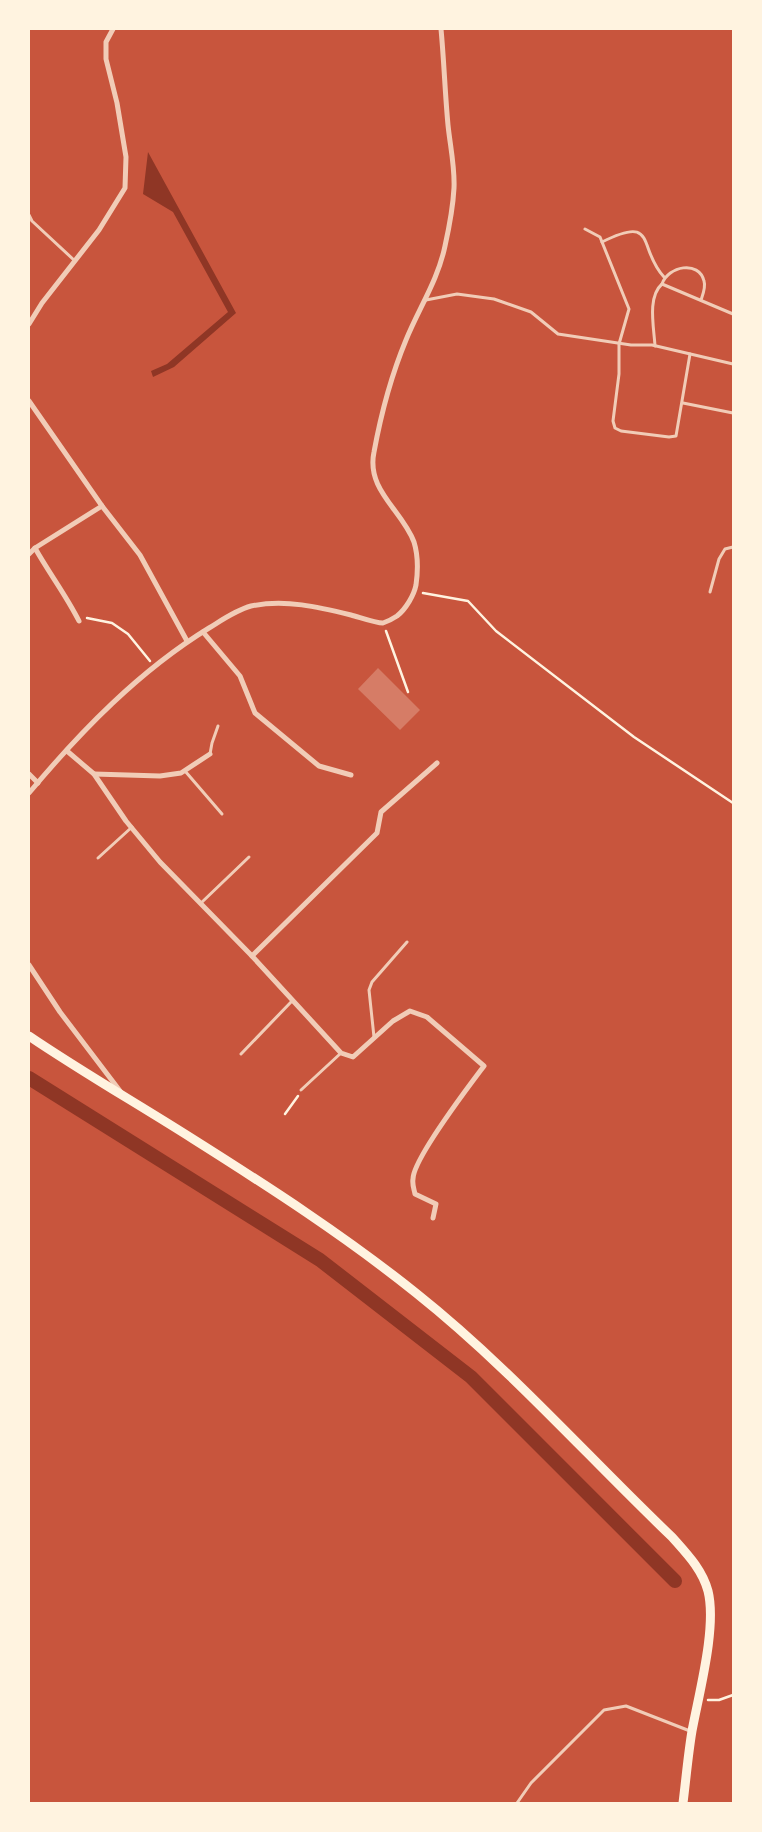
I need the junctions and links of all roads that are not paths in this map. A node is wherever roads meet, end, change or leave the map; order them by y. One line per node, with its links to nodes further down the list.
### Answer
1 (112, 29): 6 (street)
2 (441, 29): 9 (street)
3 (29, 215): 6 (lane)
4 (585, 229): 5 (lane)
5 (602, 242): 7 (lane); 13 (lane)
6 (75, 261): 12 (street)
7 (664, 277): 8 (lane); 10 (lane)
8 (662, 284): 10 (lane); 14 (lane)
9 (426, 300): 13 (lane); 26 (street)
10 (702, 300): 11 (lane)
11 (733, 314)
12 (29, 324)
13 (619, 344): 14 (lane); 18 (lane)
14 (655, 346): 15 (lane)
15 (690, 354): 16 (lane); 18 (lane)
16 (733, 364)
17 (29, 401): 20 (street)
18 (682, 403): 19 (lane)
19 (733, 412)
20 (102, 506): 22 (street); 27 (street)
21 (733, 547): 24 (lane)
22 (35, 548): 23 (street); 25 (street)
23 (29, 554)
24 (710, 592)
25 (79, 620)
26 (203, 632): 27 (street); 35 (street)
27 (187, 641): 29 (street)
28 (218, 726): 30 (lane)
29 (67, 751): 34 (street); 36 (street)
30 (210, 754): 32 (street)
31 (437, 763): 44 (street)
32 (185, 771): 34 (street); 38 (lane)
33 (29, 774): 36 (street)
34 (94, 774): 39 (street)
35 (351, 775)
36 (38, 783): 37 (street)
37 (29, 793)
38 (222, 814)
39 (132, 828): 41 (lane); 42 (street)
40 (249, 857): 42 (lane)
41 (98, 858)
42 (201, 903): 44 (street)
43 (406, 942): 48 (lane)
44 (252, 956): 46 (street)
45 (29, 964): 52 (street)
46 (293, 1000): 49 (street); 50 (lane)
47 (29, 1036): 52 (main road)
48 (374, 1038): 49 (street); 53 (street)
49 (341, 1053): 51 (lane)
50 (241, 1054)
51 (301, 1090)
52 (125, 1097): 54 (main road)
53 (433, 1218)
54 (692, 1732): 55 (lane); 56 (main road)
55 (517, 1803)
56 (682, 1803)

